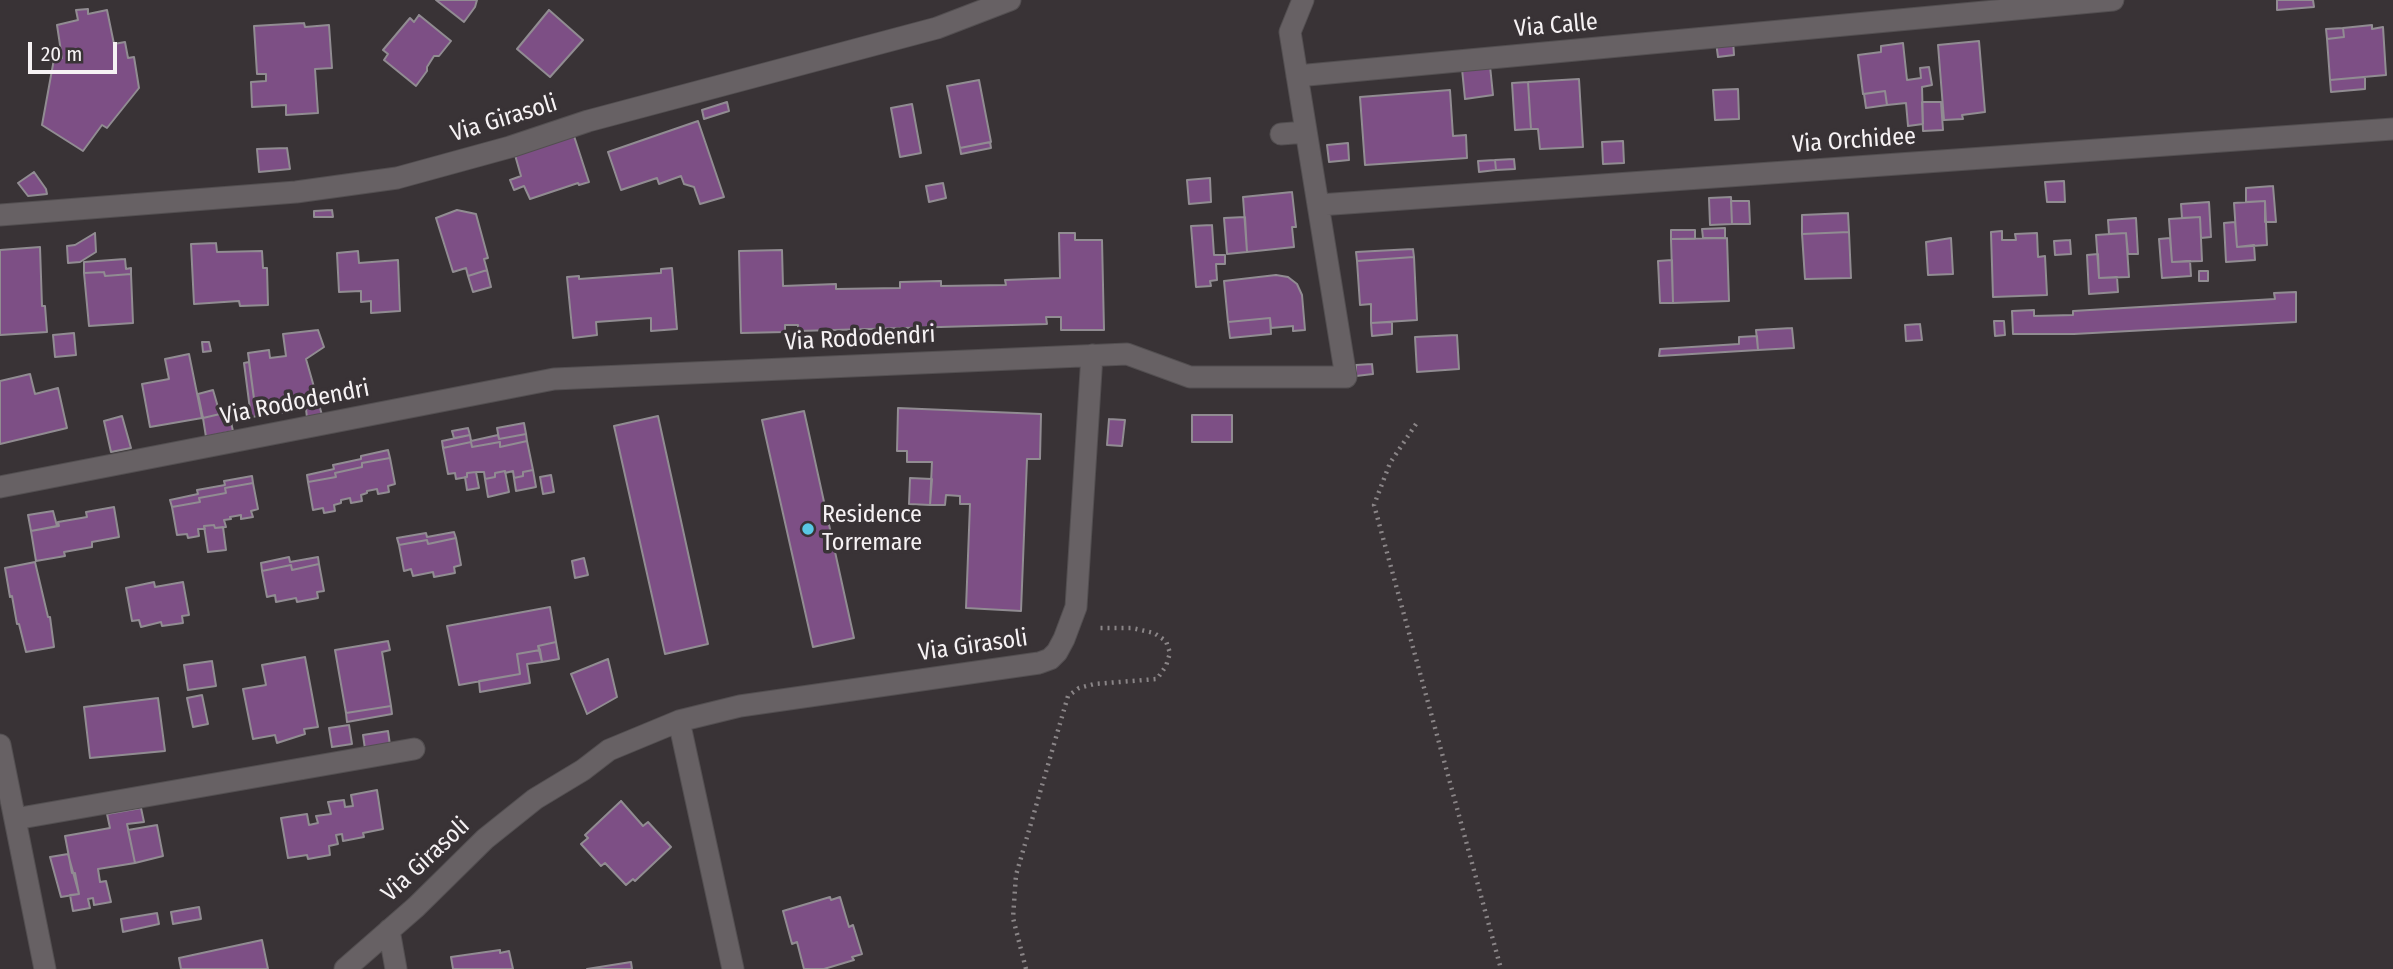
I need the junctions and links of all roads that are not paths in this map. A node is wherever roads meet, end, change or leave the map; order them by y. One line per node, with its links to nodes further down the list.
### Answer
1 (1010, 0): 9 (street, Via Girasoli)
2 (1303, 0): 4 (street, Via Rododendri)
3 (2113, 0): 4 (street, Via Calle)
4 (1297, 76): 6 (street, Via Rododendri)
5 (2393, 129): 8 (street, Via Orchidee)
6 (1306, 132): 7 (street); 8 (street, Via Rododendri)
7 (1281, 134)
8 (1319, 205): 10 (street, Via Rododendri)
9 (0, 215)
10 (1092, 355): 11 (street, Via Rododendri); 12 (street, Via Girasoli)
11 (0, 487)
12 (679, 722): 16 (street, Via Girasoli); 20 (street)
13 (0, 745): 15 (street)
14 (414, 750): 15 (street)
15 (15, 819): 17 (street)
16 (389, 930): 18 (street, Via Girasoli); 19 (street, Via Girasoli)
17 (45, 969)
18 (345, 969)
19 (396, 969)
20 (733, 969)

